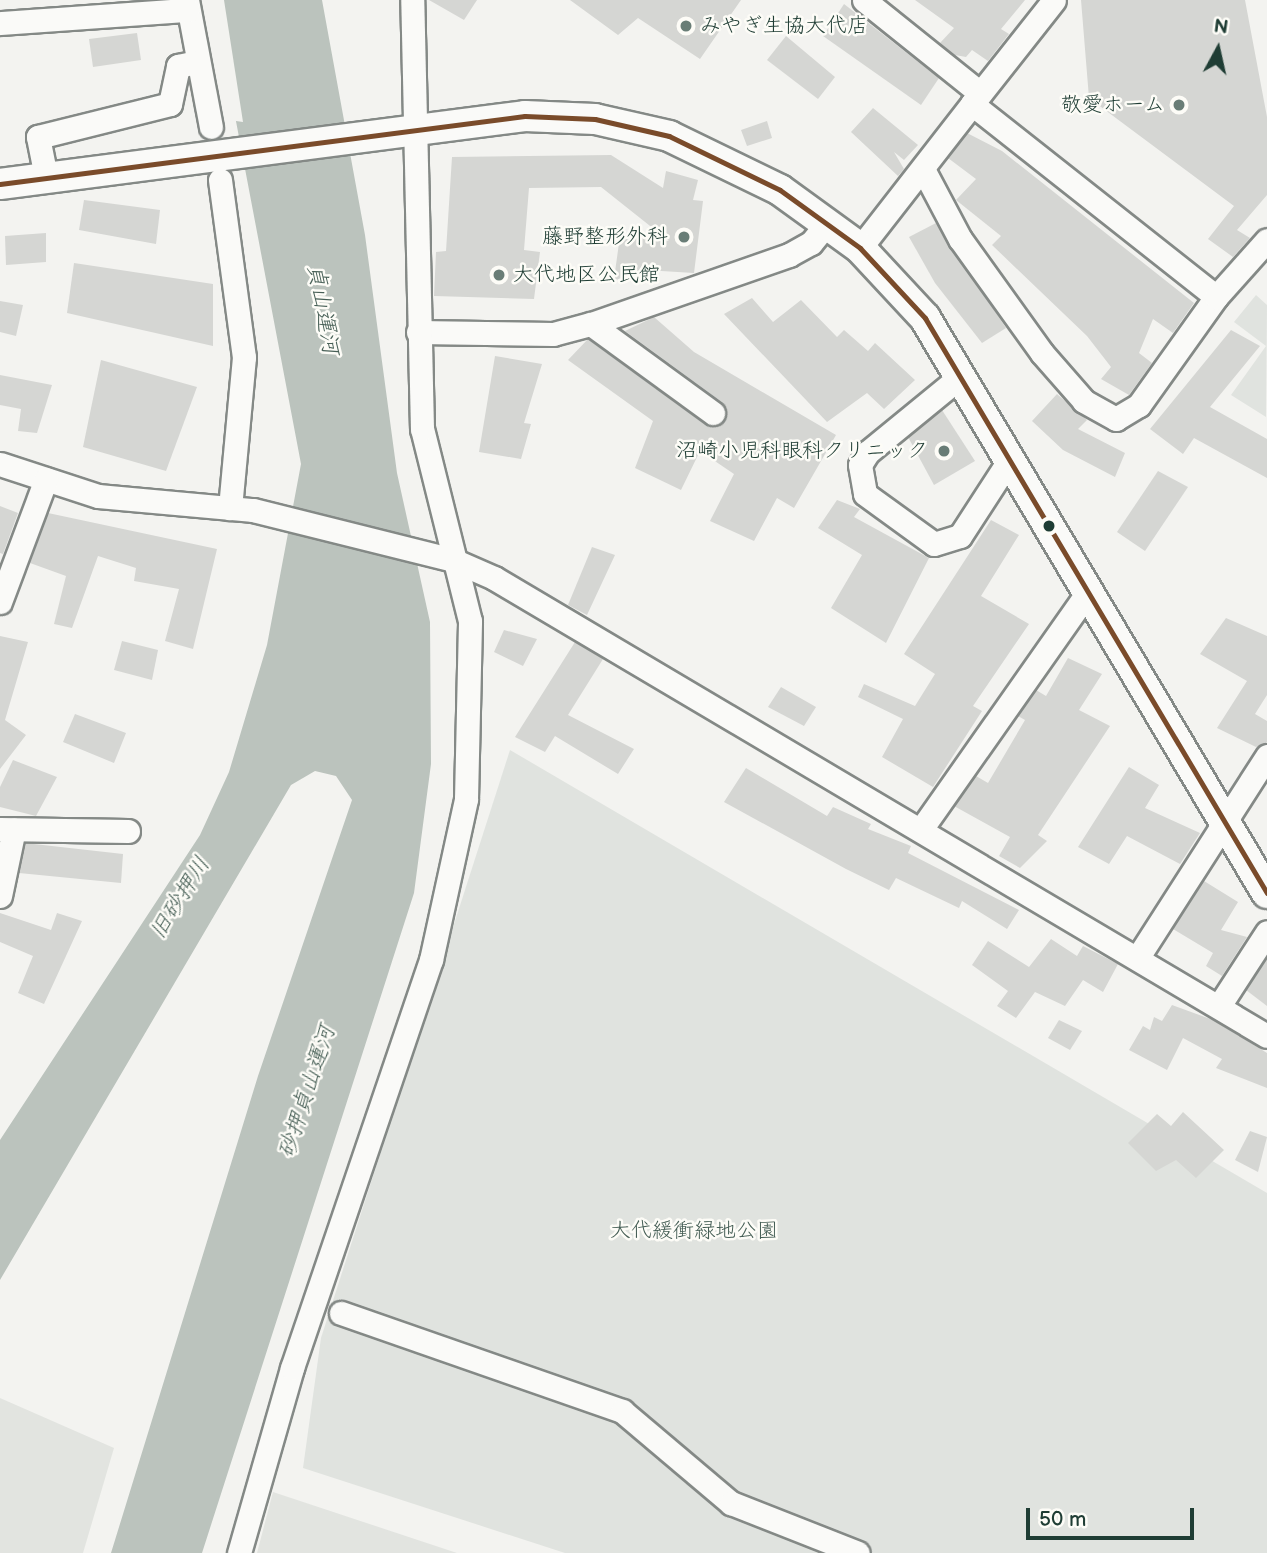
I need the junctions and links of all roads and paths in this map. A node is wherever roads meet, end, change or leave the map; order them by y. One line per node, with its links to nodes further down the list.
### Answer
1 (412, 0): 8 (street)
2 (864, 0): 7 (street)
3 (1054, 0): 7 (street)
4 (188, 5): 5 (street); 6 (street)
5 (0, 23)
6 (197, 62): 9 (street); 11 (street)
7 (976, 98): 10 (street); 17 (street)
8 (417, 126): 9 (main road); 14 (main road); 19 (street)
9 (219, 139): 11 (main road)
10 (924, 171): 16 (street); 17 (street)
11 (46, 177): 13 (main road)
12 (220, 180): 25 (street)
13 (0, 184)
14 (828, 222): 16 (main road); 18 (street)
15 (1267, 240): 17 (street)
16 (860, 248): 20 (main road)
17 (1216, 297)
18 (591, 324): 19 (street); 21 (street)
19 (418, 332): 26 (street)
20 (961, 376): 22 (main road); 22 (street)
21 (713, 413)
22 (1010, 459): 27 (main road)
23 (0, 464): 24 (street)
24 (46, 479): 25 (street); 28 (street)
25 (242, 509): 26 (street)
26 (453, 560): 31 (street); 41 (street)
27 (1088, 592): 30 (main road); 31 (street)
28 (0, 602)
29 (1267, 756): 30 (street)
30 (1226, 820): 34 (main road); 37 (street)
31 (922, 828): 37 (street)
32 (7, 829): 33 (street); 35 (street)
33 (128, 831)
34 (1267, 893)
35 (0, 896)
36 (1267, 932): 38 (street)
37 (1138, 957): 38 (street)
38 (1219, 1006): 39 (street)
39 (1267, 1036)
40 (341, 1313): 42 (street)
41 (239, 1553)
42 (858, 1553)

